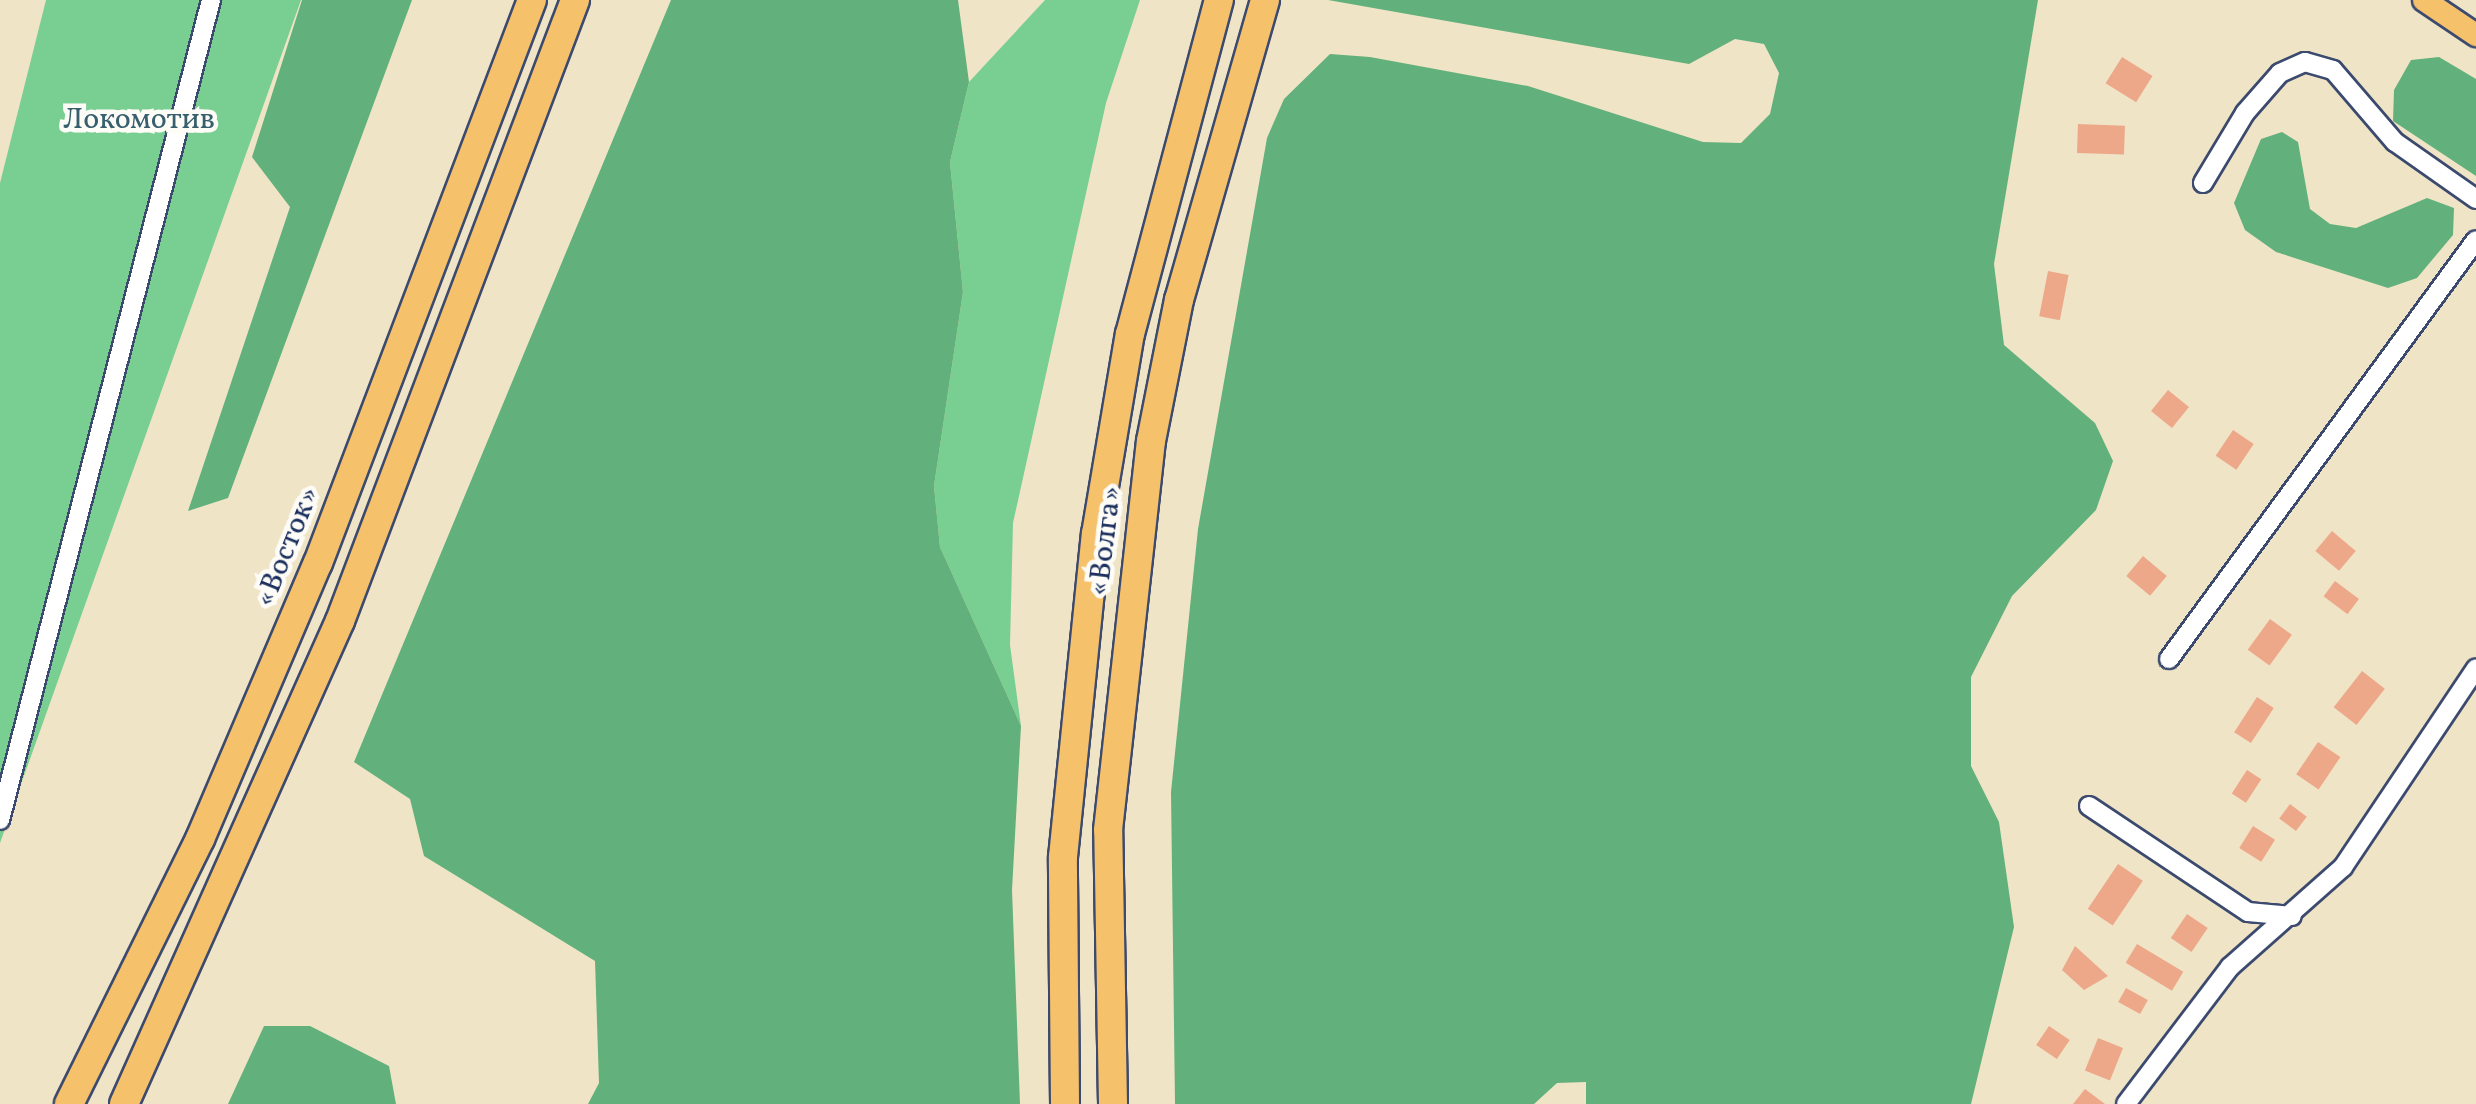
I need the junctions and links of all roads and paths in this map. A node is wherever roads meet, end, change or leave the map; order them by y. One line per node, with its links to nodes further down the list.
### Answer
1 (212, 0): 14 (street)
2 (532, 0): 16 (highway, «Восток»)
3 (575, 0): 17 (highway)
4 (1265, 0): 19 (highway, «Волга»)
5 (2424, 0): 7 (main road)
6 (1215, 6): 18 (highway, «Волга»)
7 (2476, 35)
8 (2203, 183): 9 (street)
9 (2476, 200)
10 (2476, 240): 11 (street)
11 (2170, 660)
12 (2476, 668): 15 (street)
13 (2089, 806): 15 (street)
14 (0, 820)
15 (2302, 912): 20 (street)
16 (69, 1104)
17 (124, 1104)
18 (1065, 1104)
19 (1113, 1104)
20 (2126, 1104)

